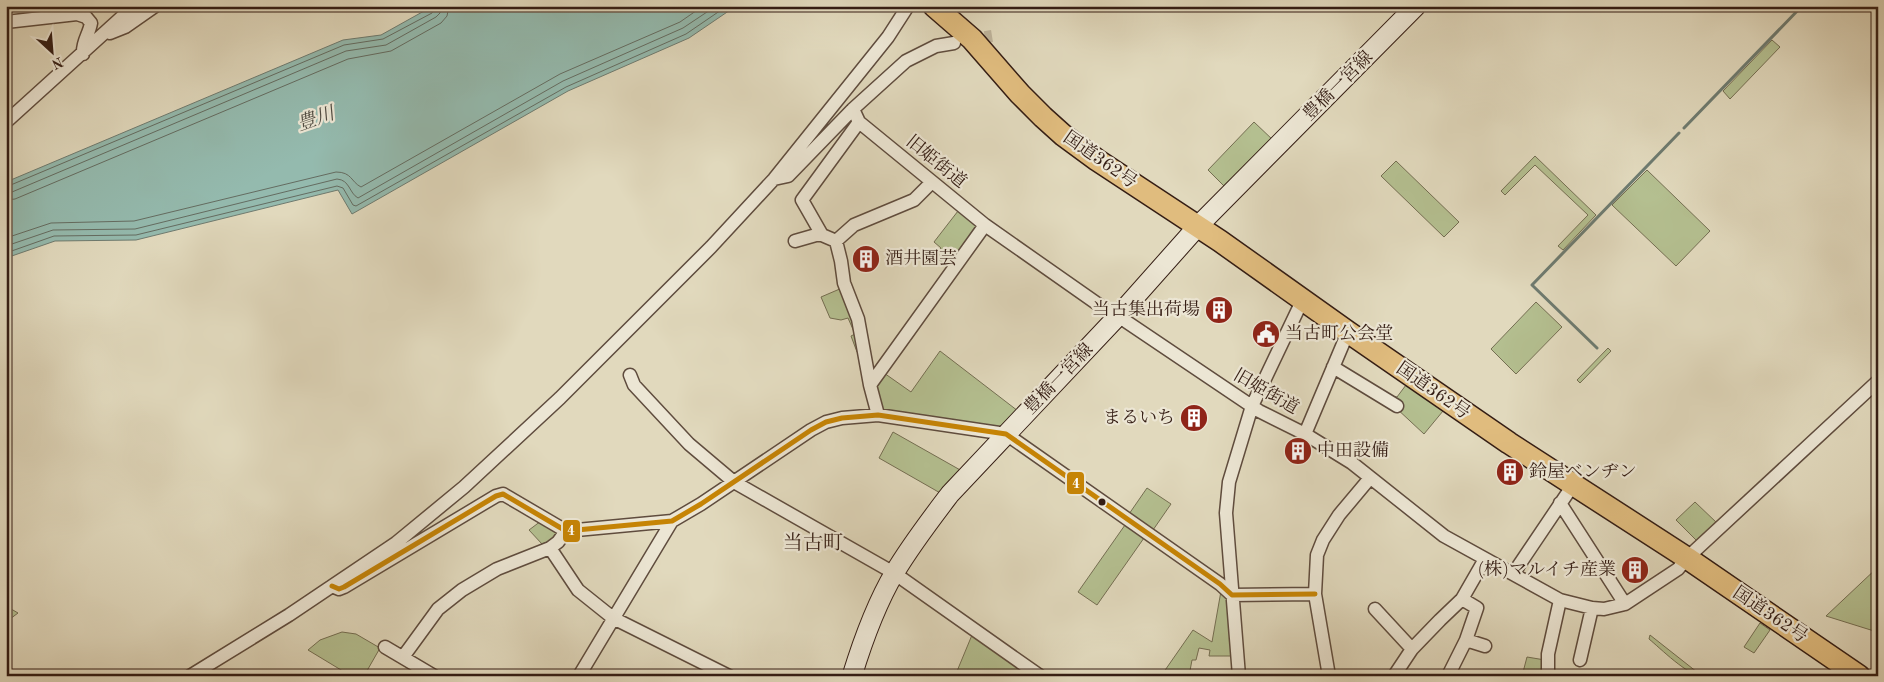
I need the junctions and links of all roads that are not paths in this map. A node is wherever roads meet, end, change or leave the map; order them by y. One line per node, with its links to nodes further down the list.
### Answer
1 (134, 6): 7 (street)
2 (155, 6): 7 (street)
3 (908, 6): 13 (street)
4 (934, 6): 16 (highway, 国道362号)
5 (1416, 6): 16 (main road, 豊橋一宮線)
6 (6, 22): 9 (street)
7 (103, 36): 9 (street)
8 (954, 43): 10 (street)
9 (83, 54): 11 (street)
10 (853, 109): 12 (street, 旧姫街道); 13 (street)
11 (6, 122)
12 (859, 122): 14 (street, 旧姫街道); 17 (street)
13 (774, 179): 43 (street)
14 (932, 182): 15 (street, 旧姫街道); 19 (street)
15 (985, 225): 21 (street, 旧姫街道); 26 (street)
16 (1198, 226): 20 (highway, 国道362号); 21 (main road, 豊橋一宮線)
17 (822, 235): 18 (street); 19 (street)
18 (795, 241)
19 (836, 241): 26 (street)
20 (1303, 299): 22 (highway, 国道362号); 27 (street)
21 (1118, 316): 27 (street, 旧姫街道); 30 (main road, 豊橋一宮線)
22 (1348, 332): 23 (street); 34 (highway, 国道362号)
23 (1333, 367): 28 (street); 31 (street)
24 (630, 375): 33 (street)
25 (1878, 381): 39 (street, 旧姫街道)
26 (870, 385): 29 (street)
27 (1252, 406): 31 (street, 旧姫街道); 45 (street)
28 (1397, 406)
29 (878, 415): 30 (street); 33 (street)
30 (1006, 434): 41 (main road, 豊橋一宮線); 45 (street)
31 (1305, 434): 32 (street, 旧姫街道)
32 (1370, 478): 40 (street, 旧姫街道); 44 (street)
33 (734, 482): 36 (street); 41 (street)
34 (1573, 485): 35 (street); 39 (highway, 国道362号)
35 (1560, 503): 42 (street); 48 (street)
36 (672, 521): 37 (street); 51 (street)
37 (566, 532): 38 (street); 43 (street)
38 (550, 548): 51 (street); 56 (street)
39 (1687, 558): 48 (street, 旧姫街道); 69 (highway, 国道362号)
40 (1486, 559): 42 (street, 旧姫街道); 46 (street)
41 (894, 573): 62 (main road, 豊橋一宮線); 63 (street)
42 (1513, 574): 47 (street, 旧姫街道)
43 (332, 586): 58 (street)
44 (1316, 594): 45 (street); 65 (street)
45 (1232, 595): 64 (street)
46 (1462, 600): 52 (street); 55 (street)
47 (1560, 600): 49 (street, 旧姫街道); 68 (street)
48 (1624, 604): 49 (street, 旧姫街道)
49 (1592, 608): 57 (street)
50 (1375, 609): 55 (street)
51 (613, 618): 60 (street); 61 (street)
52 (1466, 640): 53 (street); 67 (street)
53 (1485, 646)
54 (385, 647): 56 (street)
55 (1412, 649): 66 (street)
56 (402, 657): 59 (street)
57 (1580, 660)
58 (190, 676)
59 (434, 676)
60 (579, 676)
61 (729, 676)
62 (852, 676)
63 (1040, 676)
64 (1239, 676)
65 (1329, 676)
66 (1394, 676)
67 (1448, 676)
68 (1548, 676)
69 (1859, 676)

